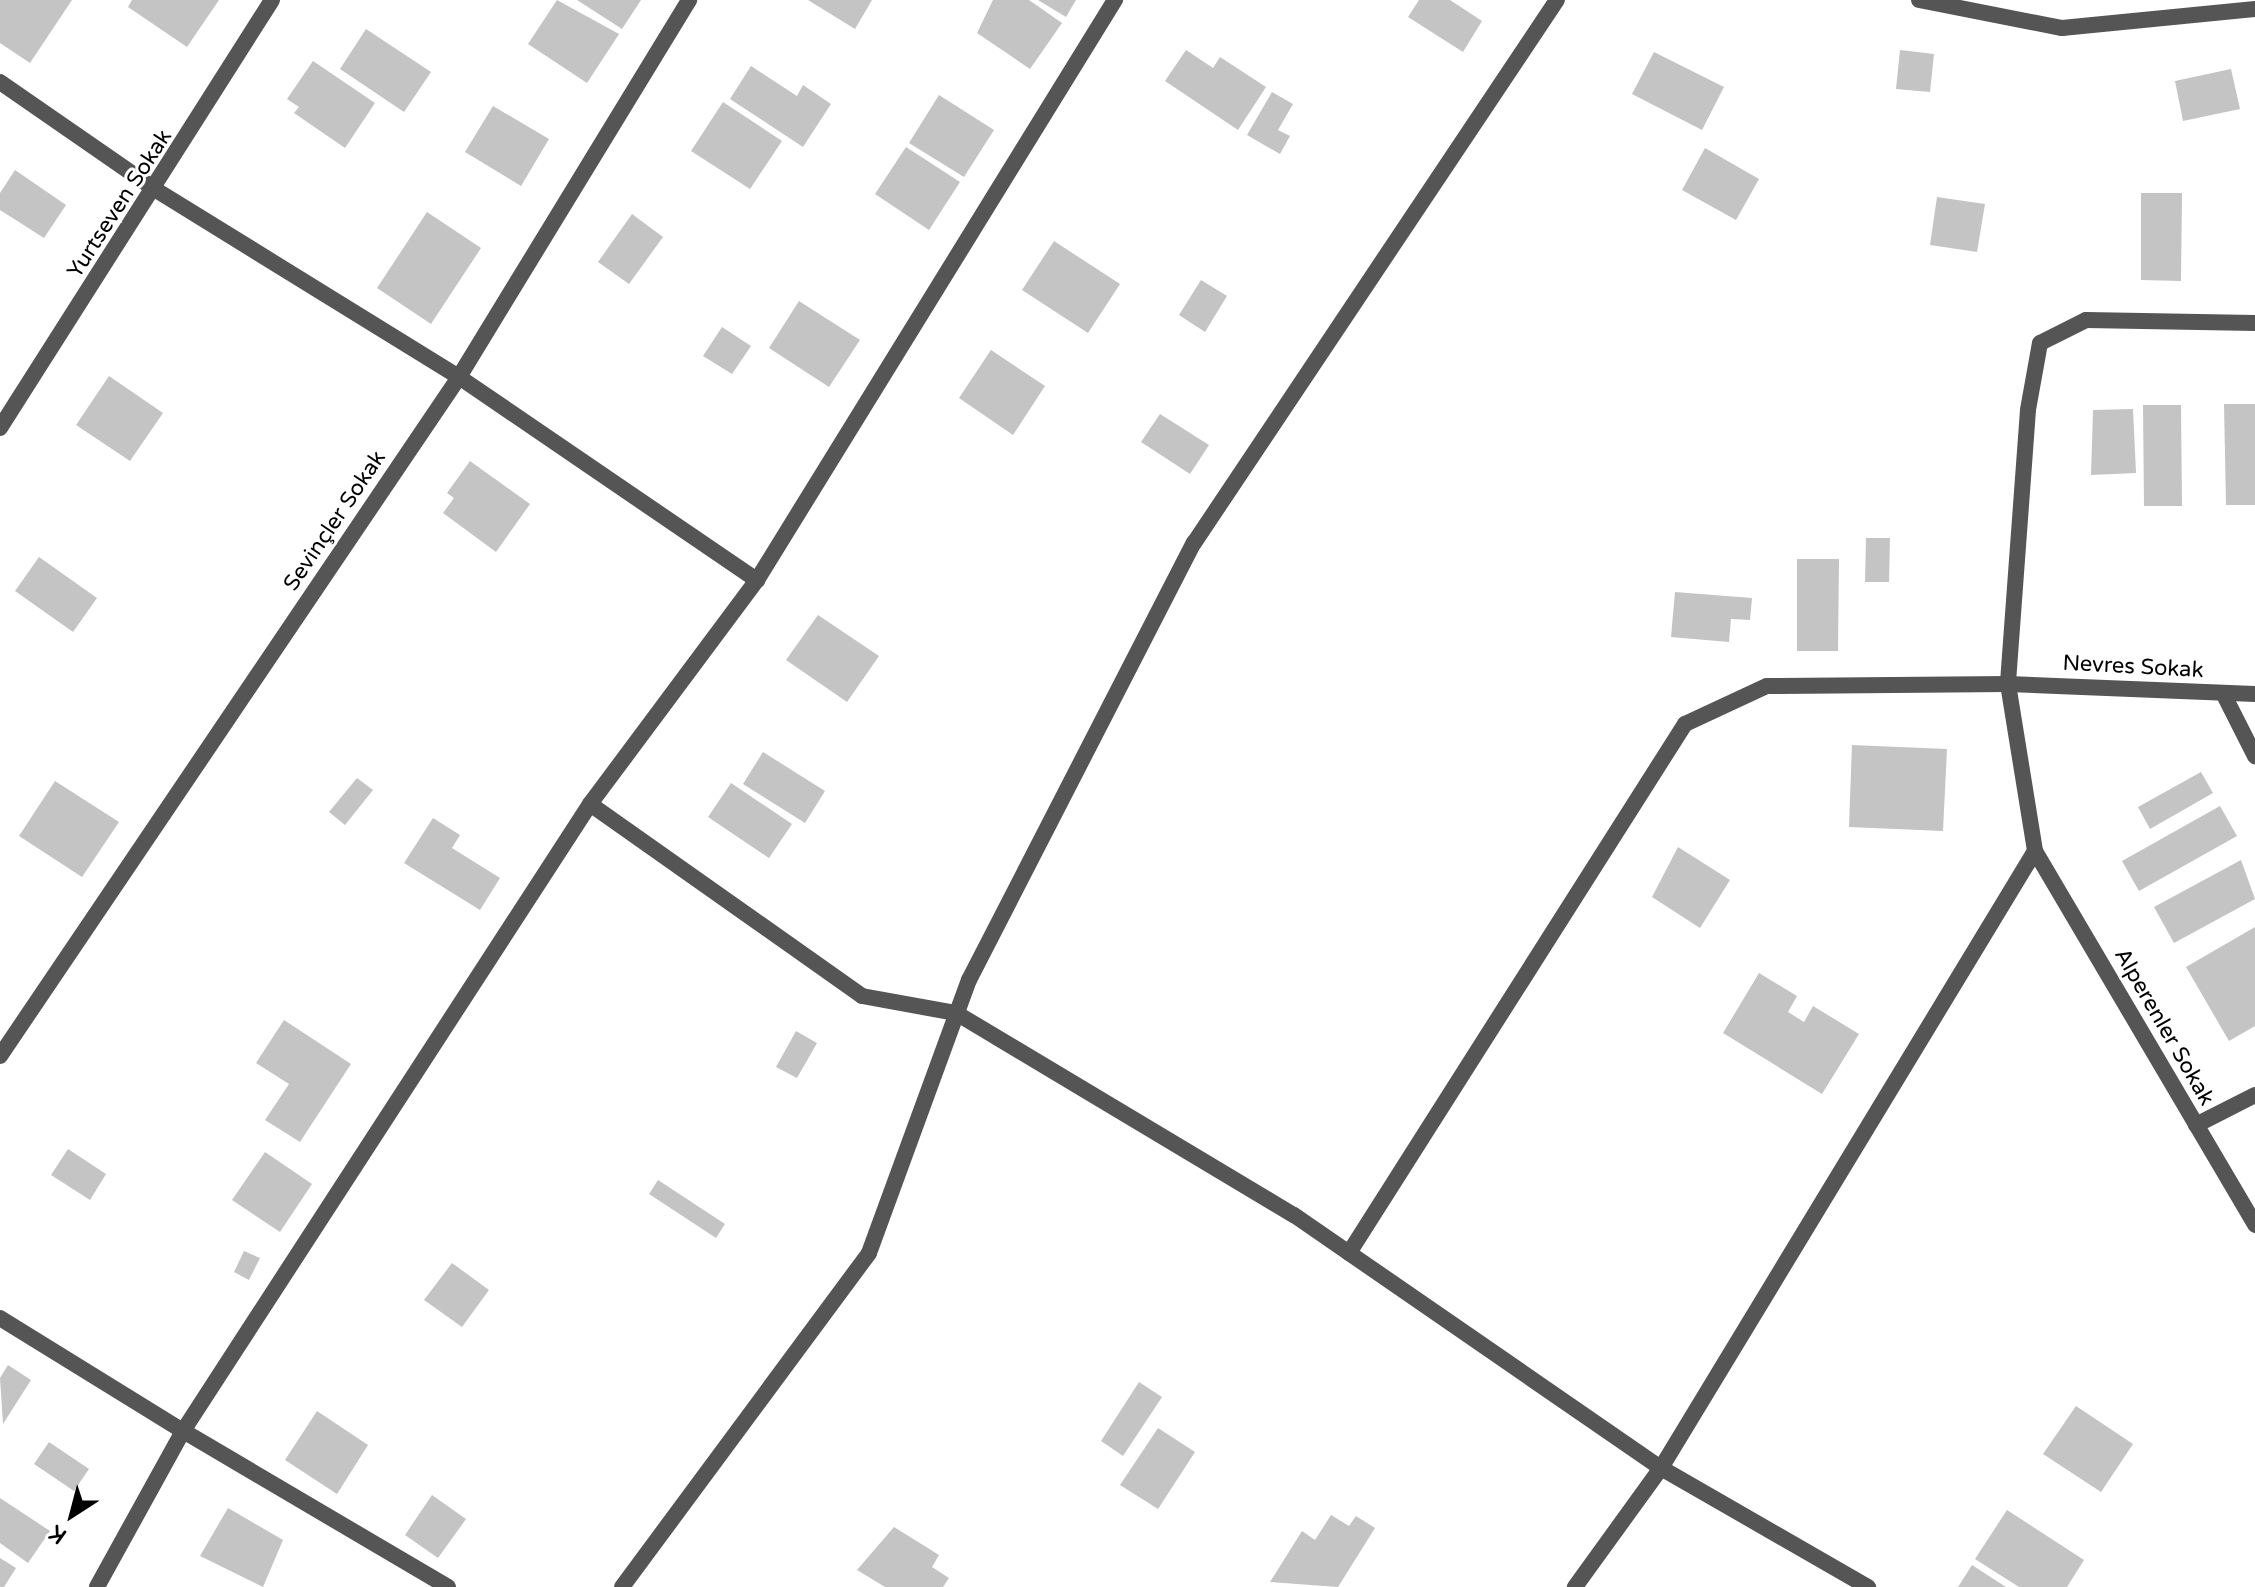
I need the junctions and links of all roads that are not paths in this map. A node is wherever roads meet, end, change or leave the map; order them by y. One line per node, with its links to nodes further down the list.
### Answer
1 (272, 0): 8 (street, Yurtseven Sokak)
2 (689, 0): 10 (street, Sevinçler Sokak)
3 (1115, 0): 12 (street)
4 (1557, 0): 19 (street)
5 (1919, 0): 6 (street)
6 (2255, 9)
7 (0, 82): 8 (street)
8 (156, 190): 10 (street); 11 (street, Yurtseven Sokak)
9 (2255, 323): 13 (street)
10 (459, 377): 12 (street); 20 (street, Sevinçler Sokak)
11 (0, 428)
12 (757, 580): 17 (street)
13 (2008, 684): 14 (street, Nevres Sokak); 18 (street); 24 (street, Nevres Sokak)
14 (2223, 693): 15 (street, Nevres Sokak); 16 (street)
15 (2255, 694)
16 (2255, 756)
17 (590, 804): 19 (street); 26 (street)
18 (2035, 851): 22 (street, Alperenler Sokak); 27 (street)
19 (956, 1013): 24 (street); 30 (street)
20 (0, 1056)
21 (2255, 1095): 22 (street)
22 (2196, 1125): 23 (street, Alperenler Sokak)
23 (2255, 1225)
24 (1349, 1253): 27 (street)
25 (0, 1318): 26 (street)
26 (183, 1431): 28 (street); 29 (street)
27 (1661, 1468): 31 (street); 32 (street)
28 (97, 1587)
29 (448, 1587)
30 (622, 1587)
31 (1575, 1587)
32 (1868, 1587)

